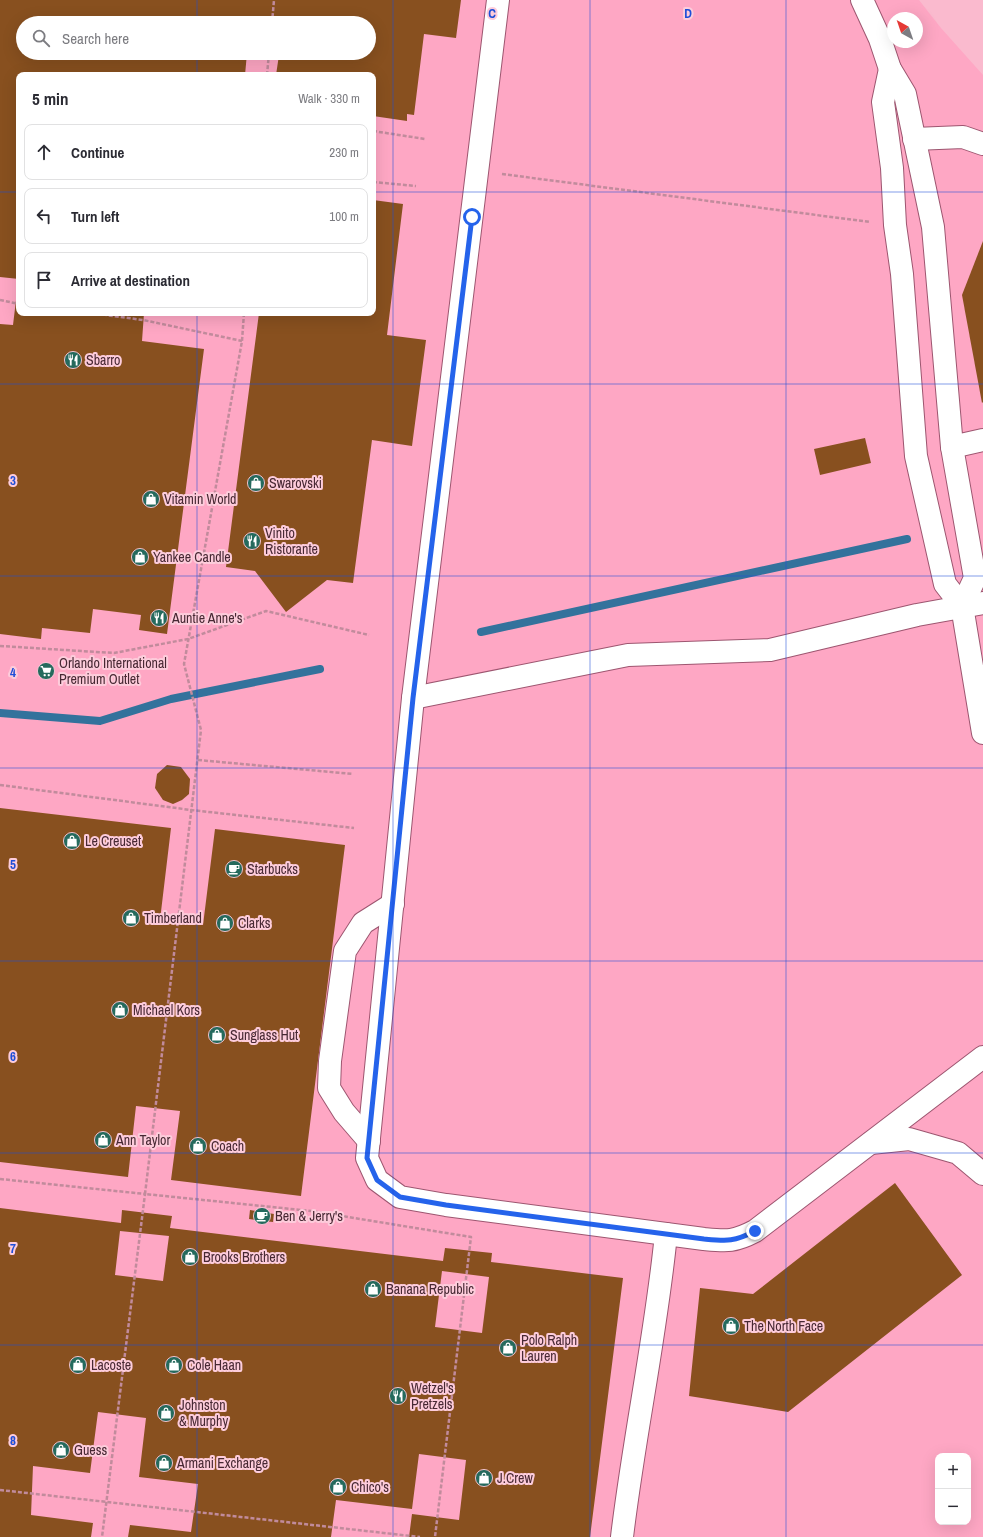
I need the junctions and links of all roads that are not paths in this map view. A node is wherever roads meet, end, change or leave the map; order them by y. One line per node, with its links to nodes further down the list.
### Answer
1 (498, 0): 11 (lane)
2 (862, 0): 3 (lane)
3 (890, 70): 4 (lane); 7 (lane)
4 (914, 139): 5 (lane); 6 (lane)
5 (983, 144)
6 (920, 166): 7 (lane); 9 (lane)
7 (892, 168): 10 (lane)
8 (983, 440): 9 (lane)
9 (952, 447): 10 (lane)
10 (973, 604): 11 (lane); 12 (lane)
11 (413, 698): 13 (lane)
12 (983, 734)
13 (393, 904): 15 (lane); 15 (lane)
14 (983, 1057): 16 (lane)
15 (369, 1142): 18 (lane)
16 (870, 1144): 17 (lane); 18 (lane)
17 (983, 1174)
18 (666, 1234): 19 (lane)
19 (622, 1537)

